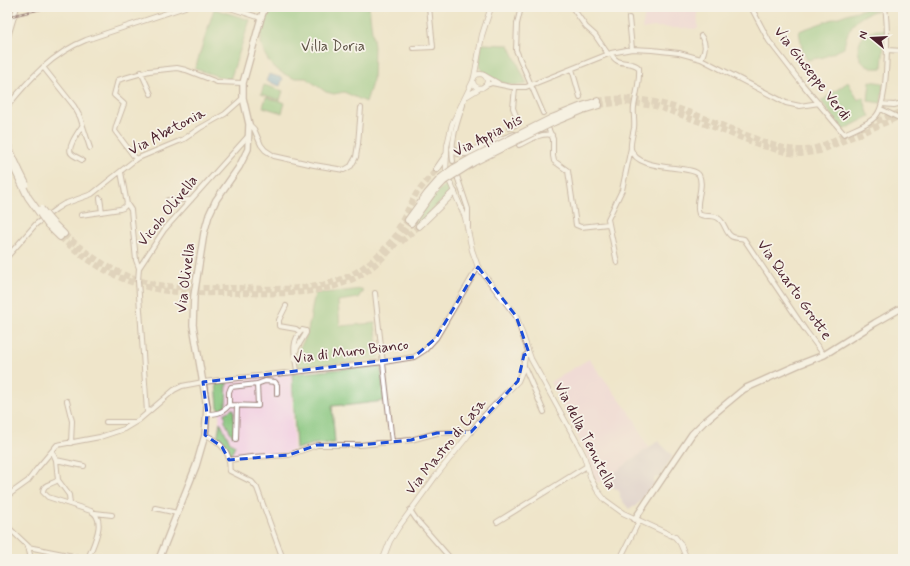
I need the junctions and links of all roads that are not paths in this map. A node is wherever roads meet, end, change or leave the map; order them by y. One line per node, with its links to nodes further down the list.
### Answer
1 (17, 7): 14 (street)
2 (185, 7): 22 (street)
3 (227, 7): 11 (street)
4 (265, 7): 11 (main road, Via Olivella)
5 (429, 7): 15 (street)
6 (491, 7): 20 (street)
7 (520, 7): 30 (street)
8 (573, 7): 19 (street)
9 (751, 7): 40 (street, Via Giuseppe Verdi)
10 (885, 7): 17 (street)
11 (260, 18): 28 (main road, Via Olivella)
12 (629, 18): 16 (street)
13 (701, 36): 21 (street)
14 (7, 41): 23 (street)
15 (413, 48)
16 (632, 49): 19 (street); 21 (street)
17 (887, 50): 18 (street); 42 (street)
18 (903, 51)
19 (609, 54): 24 (street); 59 (street)
20 (477, 58): 26 (street); 27 (street)
21 (701, 59): 40 (street)
22 (43, 67): 36 (street); 50 (street)
23 (7, 69)
24 (572, 69): 30 (street); 35 (street)
25 (141, 72): 28 (street); 33 (street); 64 (street)
26 (483, 75): 27 (street); 29 (street); 31 (street)
27 (474, 80): 31 (street); 34 (street)
28 (242, 83): 37 (main road, Via Olivella)
29 (502, 85): 31 (street); 32 (street)
30 (531, 85): 32 (street); 46 (street)
31 (482, 87): 34 (street)
32 (515, 88): 51 (street)
33 (151, 94)
34 (466, 97): 60 (street); 62 (street)
35 (580, 97)
36 (14, 98): 38 (street); 43 (street)
37 (243, 98): 49 (main road, Via Olivella); 64 (street, Via Abetonia)
38 (7, 103)
39 (599, 103): 47 (highway, Via Appia bis)
40 (819, 103): 45 (street, Via Giuseppe Verdi)
41 (903, 103): 42 (street)
42 (882, 104): 45 (street)
43 (7, 107)
44 (361, 108): 49 (street)
45 (881, 109): 48 (street)
46 (543, 113)
47 (553, 120): 53 (highway, Via Appia bis, bridge); 71 (highway, Via Appia bis, bridge)
48 (903, 120)
49 (249, 124): 54 (main road, Via Olivella)
50 (82, 126): 58 (street); 63 (street)
51 (510, 128)
52 (549, 130): 55 (street)
53 (527, 131): 60 (highway, bridge); 71 (highway, Via Appia bis, bridge)
54 (249, 134): 75 (street, Vicolo Olivella); 96 (main road, Via Olivella)
55 (552, 135): 57 (street); 80 (street)
56 (7, 144): 68 (highway)
57 (519, 145)
58 (90, 148)
59 (631, 148): 80 (street); 92 (street, Via Quarto Grotte)
60 (453, 149): 65 (street)
61 (7, 154): 68 (highway)
62 (446, 156): 66 (highway); 67 (street)
63 (82, 160)
64 (136, 160): 69 (street, Via Abetonia)
65 (453, 161)
66 (437, 169)
67 (446, 170)
68 (18, 171): 83 (highway, bridge)
69 (121, 172): 76 (street); 84 (street, Via Abetonia)
70 (457, 176): 82 (street)
71 (445, 180): 72 (street, Via della Tenutella); 79 (highway, Via Appia bis)
72 (454, 192): 81 (highway); 82 (street, Via della Tenutella)
73 (100, 198): 77 (street)
74 (168, 200): 75 (street)
75 (191, 200): 87 (street, Vicolo Olivella)
76 (127, 204): 77 (street); 87 (street)
77 (102, 212): 78 (street)
78 (81, 215)
79 (410, 222)
80 (608, 224): 85 (street)
81 (419, 226)
82 (468, 227): 86 (street, Via della Tenutella)
83 (62, 236)
84 (7, 257)
85 (617, 263)
86 (478, 267): 91 (street, Via della Tenutella); 93 (street, Via di Muro Bianco)
87 (139, 268): 102 (street, Vicolo Olivella)
88 (375, 293): 93 (street)
89 (286, 306): 95 (street)
90 (903, 307): 92 (main road)
91 (529, 353): 94 (street, Via Mastro di Casa); 116 (street, Via della Tenutella)
92 (824, 355): 125 (main road)
93 (384, 362): 95 (street, Via di Muro Bianco); 110 (street)
94 (524, 366): 103 (street); 107 (street, Via Mastro di Casa)
95 (297, 371): 96 (street, Via di Muro Bianco)
96 (203, 382): 102 (street, Via di Muro Bianco); 104 (main road, Via Olivella)
97 (257, 384): 98 (street); 100 (street); 101 (street)
98 (277, 394)
99 (67, 401): 111 (street)
100 (229, 406): 101 (street); 104 (street)
101 (237, 406): 109 (street)
102 (148, 412): 106 (street, Via di Muro Bianco)
103 (544, 412)
104 (207, 414): 108 (main road, Via Olivella)
105 (106, 422): 106 (street)
106 (136, 422): 111 (street, Via di Muro Bianco)
107 (471, 432): 110 (street); 121 (street, Via Mastro di Casa)
108 (205, 435): 114 (street); 123 (main road, Via Olivella)
109 (236, 439)
110 (392, 442): 114 (street)
111 (71, 443): 112 (street, Via di Muro Bianco)
112 (52, 451): 113 (street); 118 (street)
113 (56, 460): 115 (street); 117 (street)
114 (229, 460): 132 (street)
115 (84, 466)
116 (587, 466): 125 (street, Via della Tenutella); 126 (street)
117 (58, 480): 119 (street); 119 (street)
118 (7, 496)
119 (70, 504): 122 (street)
120 (155, 508): 123 (street)
121 (410, 510): 133 (street, Via Mastro di Casa); 134 (street)
122 (95, 513): 124 (street); 130 (street)
123 (177, 513): 131 (main road, Via Olivella)
124 (112, 516)
125 (637, 520): 135 (street); 136 (street, Via della Tenutella)
126 (497, 522)
127 (7, 524): 128 (street)
128 (28, 547): 129 (street); 130 (street)
129 (31, 559)
130 (88, 559)
131 (159, 559)
132 (283, 559)
133 (383, 559)
134 (451, 559)
135 (620, 559)
136 (687, 559)

